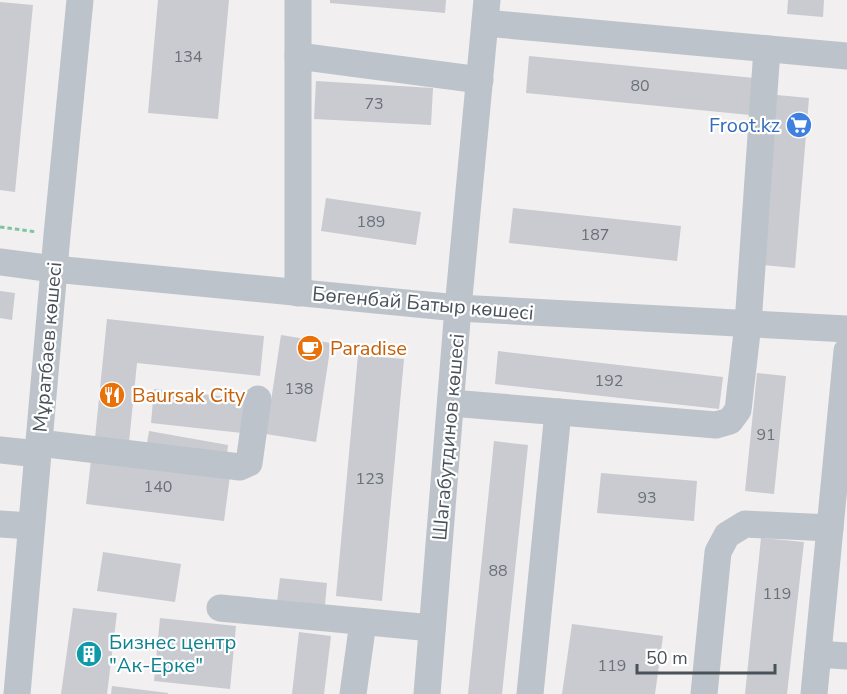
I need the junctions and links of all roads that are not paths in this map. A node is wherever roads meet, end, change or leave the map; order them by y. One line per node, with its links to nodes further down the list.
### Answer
1 (80, 0): 9 (street, Мұратбаев көшесі)
2 (298, 0): 5 (street)
3 (486, 11): 4 (street); 7 (street, Шагабутдинов көшесі)
4 (768, 49): 6 (street); 12 (street)
5 (298, 56): 7 (street); 10 (street)
6 (847, 56)
7 (480, 80): 11 (street, Шагабутдинов көшесі)
8 (0, 262): 9 (street, Бөгенбай Батыр көшесі)
9 (54, 269): 10 (street, Бөгенбай Батыр көшесі); 18 (street, Мұратбаев көшесі)
10 (298, 293): 11 (street, Бөгенбай Батыр көшесі)
11 (458, 308): 12 (street, Бөгенбай Батыр көшесі); 16 (street, Шагабутдинов көшесі)
12 (748, 324): 13 (street, Бөгенбай Батыр көшесі); 17 (street)
13 (847, 329)
14 (847, 351): 22 (street)
15 (258, 399): 18 (street)
16 (451, 403): 17 (street); 25 (street, Шагабутдинов көшесі)
17 (558, 412): 31 (street)
18 (38, 448): 19 (street); 21 (street, Мұратбаев көшесі)
19 (0, 450)
20 (0, 524): 21 (street)
21 (32, 526): 28 (street, Мұратбаев көшесі)
22 (830, 528): 26 (street); 32 (street)
23 (220, 608): 24 (street)
24 (363, 622): 25 (street); 29 (street)
25 (432, 628): 30 (street, Шагабутдинов көшесі)
26 (818, 654): 27 (street); 33 (street)
27 (847, 657)
28 (12, 676)
29 (353, 694)
30 (427, 694)
31 (530, 694)
32 (704, 694)
33 (814, 694)

